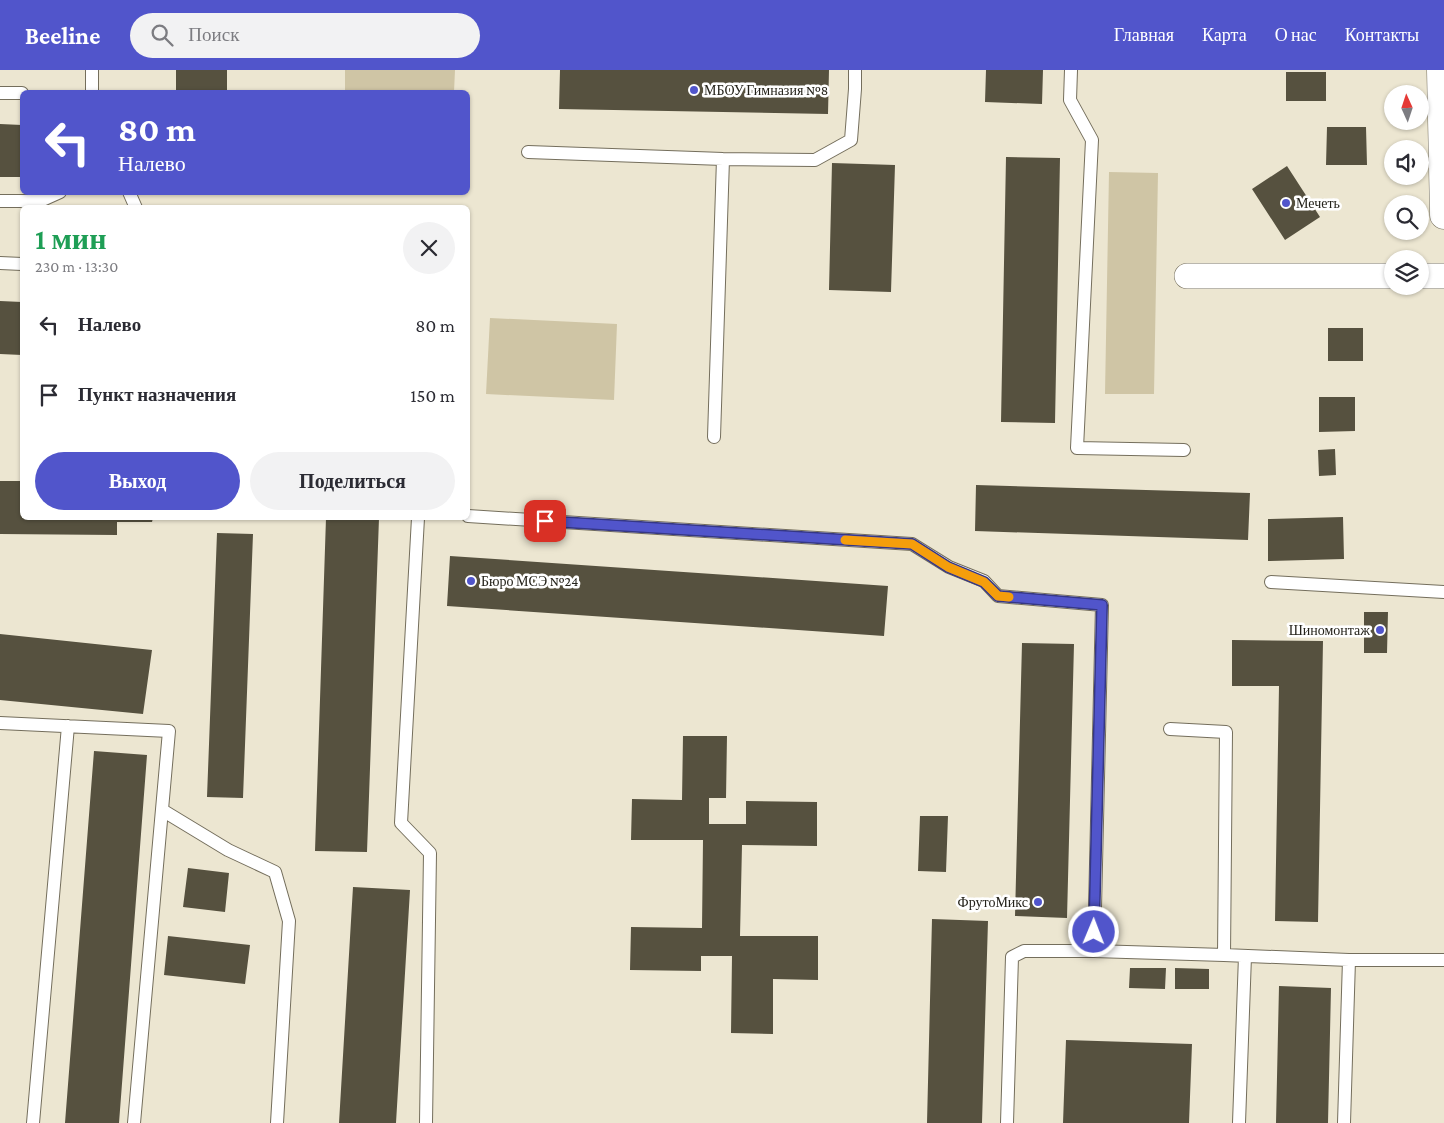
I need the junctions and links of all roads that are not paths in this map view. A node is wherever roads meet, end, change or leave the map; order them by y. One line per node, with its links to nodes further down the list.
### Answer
1 (92, 70): 5 (lane)
2 (855, 70): 9 (lane)
3 (1071, 70): 20 (lane)
4 (1441, 70): 12 (main road)
5 (92, 90)
6 (0, 93): 7 (lane)
7 (20, 93)
8 (528, 152): 9 (lane)
9 (723, 159): 19 (lane)
10 (53, 195): 11 (lane)
11 (0, 201)
12 (1444, 215)
13 (0, 264): 14 (lane)
14 (20, 264)
15 (1187, 276): 16 (street)
16 (1384, 276)
17 (1429, 276): 18 (street)
18 (1444, 276)
19 (714, 437)
20 (1184, 450)
21 (470, 516): 29 (lane)
22 (418, 520): 37 (lane)
23 (1271, 582): 24 (lane)
24 (1444, 592)
25 (0, 723): 26 (lane)
26 (68, 726): 28 (lane); 34 (lane)
27 (1170, 729): 30 (lane)
28 (162, 810): 35 (lane); 36 (lane)
29 (1094, 951): 30 (lane); 38 (lane)
30 (1224, 955): 31 (lane)
31 (1245, 956): 32 (lane); 39 (lane)
32 (1349, 960): 33 (lane); 40 (lane)
33 (1444, 960)
34 (33, 1123)
35 (134, 1123)
36 (277, 1123)
37 (426, 1123)
38 (1006, 1123)
39 (1239, 1123)
40 (1344, 1123)

